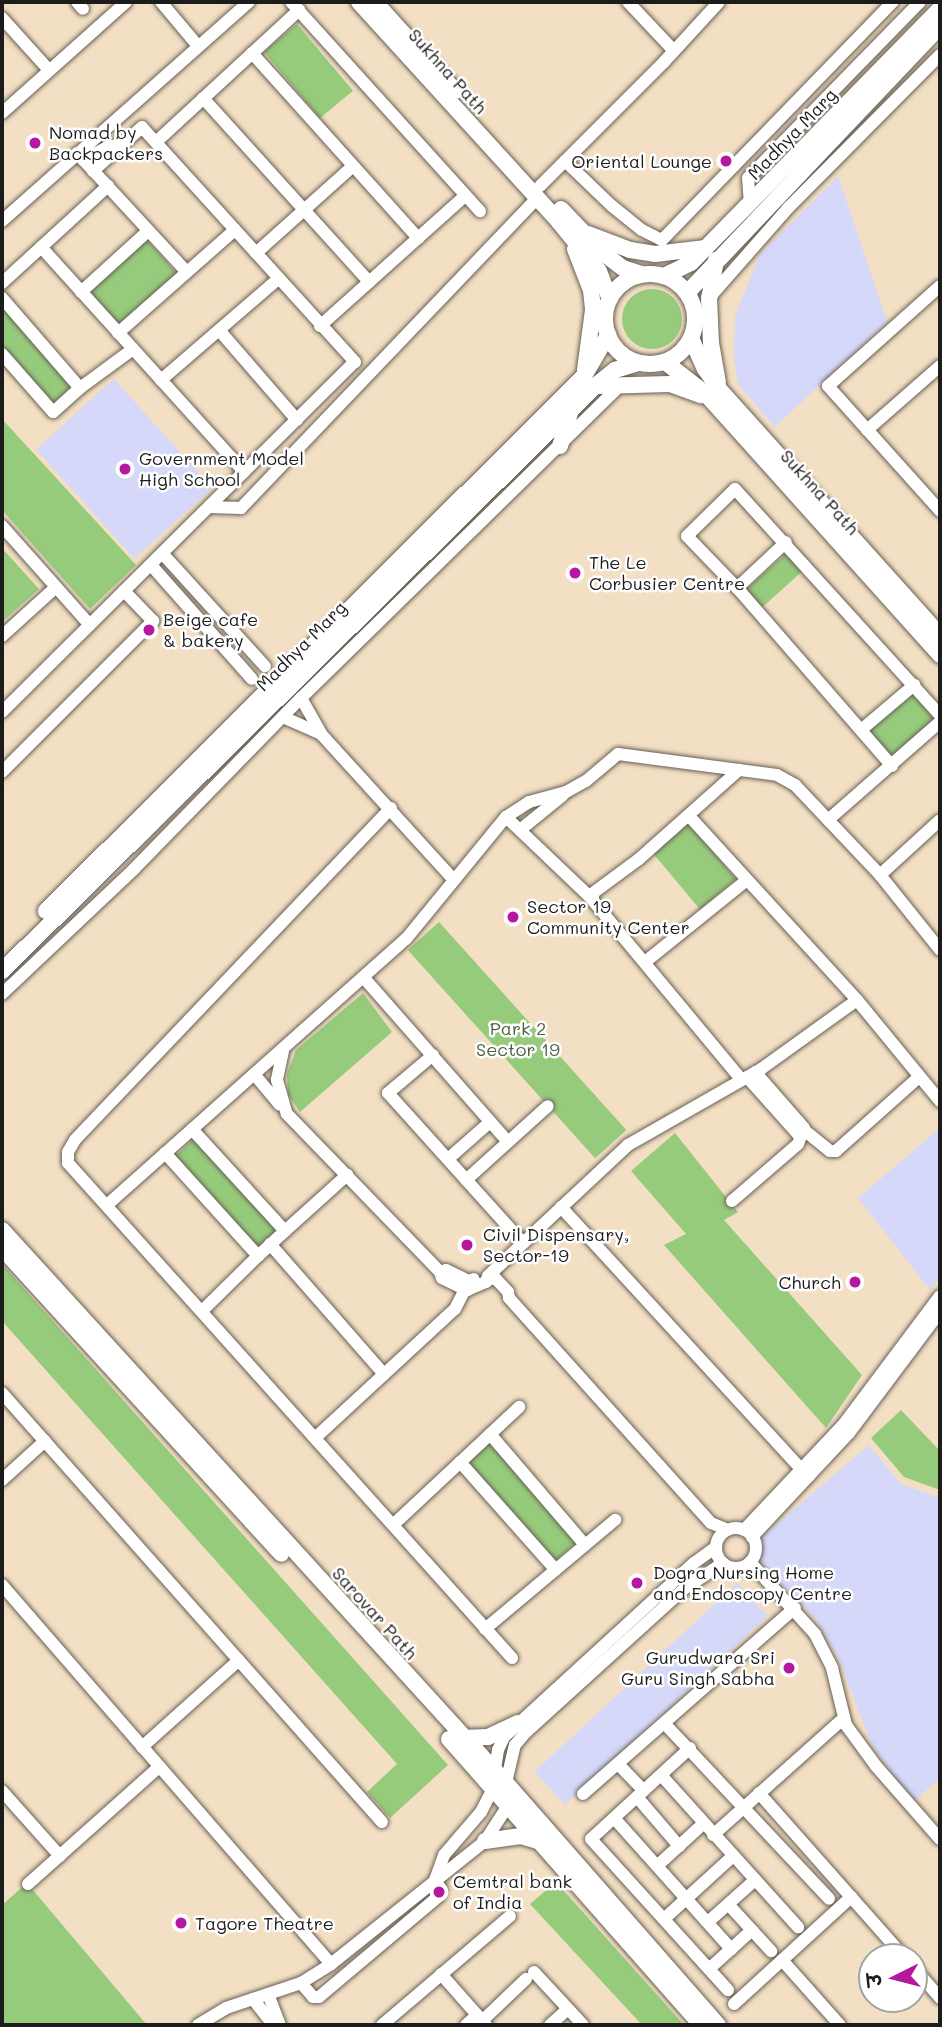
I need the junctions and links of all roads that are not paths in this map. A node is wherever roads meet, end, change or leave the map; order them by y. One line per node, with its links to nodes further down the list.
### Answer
1 (126, 2): 18 (street)
2 (162, 2): 14 (street)
3 (249, 2): 14 (street)
4 (359, 2): 30 (main road, Sukhna Path)
5 (375, 2): 30 (main road, Sukhna Path)
6 (628, 2): 15 (street)
7 (719, 2): 15 (street)
8 (893, 2): 23 (street)
9 (920, 2): 28 (street)
10 (295, 6): 16 (street); 31 (street)
11 (940, 9): 34 (main road, Madhya Marg)
12 (2, 18): 18 (street)
13 (940, 26): 34 (main road, Madhya Marg)
14 (198, 46): 24 (street)
15 (674, 51): 25 (street)
16 (252, 53): 19 (street); 26 (street)
17 (940, 55): 33 (street)
18 (49, 70): 20 (street)
19 (203, 98): 21 (street); 32 (street)
20 (2, 113)
21 (156, 142): 22 (street); 37 (street)
22 (122, 144): 24 (street); 27 (street)
23 (745, 154): 25 (street); 28 (street)
24 (80, 157): 27 (street); 36 (street)
25 (565, 161): 30 (street)
26 (352, 166): 32 (street); 40 (street)
27 (93, 171): 29 (street)
28 (748, 178): 34 (street)
29 (108, 186): 38 (street); 41 (street)
30 (539, 192): 39 (main road, Sukhna Path); 76 (street)
31 (465, 196): 35 (street); 40 (street)
32 (303, 208): 42 (street); 48 (street)
33 (788, 208): 34 (street); 54 (street)
34 (755, 209): 43 (main road, Madhya Marg)
35 (480, 211)
36 (2, 221)
37 (234, 230): 42 (street); 44 (street)
38 (148, 231): 44 (street); 51 (street)
39 (576, 234): 43 (main road); 45 (main road, Sukhna Path); 55 (main road, Sukhna Path); 67 (main road)
40 (418, 238): 48 (street)
41 (41, 247): 49 (street); 51 (street)
42 (256, 253): 47 (street)
43 (711, 254): 46 (main road, Madhya Marg); 52 (main road, Madhya Marg); 54 (main road)
44 (187, 272): 58 (street)
45 (642, 274): 46 (main road); 55 (main road)
46 (664, 276): 52 (main road)
47 (278, 279): 56 (street); 57 (street)
48 (369, 282): 56 (street)
49 (2, 283)
50 (940, 286): 73 (street)
51 (81, 292): 58 (street)
52 (687, 293): 60 (main road)
53 (2, 298): 69 (street)
54 (709, 298): 70 (main road)
55 (610, 299): 59 (main road)
56 (320, 326): 72 (street)
57 (219, 330): 66 (street); 72 (street)
58 (118, 333): 61 (street)
59 (608, 335): 64 (main road); 67 (main road, Madhya Marg)
60 (691, 338): 63 (main road); 70 (main road, Sukhna Path)
61 (133, 349): 66 (street); 69 (street)
62 (2, 354): 69 (street)
63 (665, 362): 64 (main road); 70 (main road, Sukhna Path)
64 (638, 363): 67 (main road, Madhya Marg)
65 (940, 366): 73 (street)
66 (161, 380): 75 (street)
67 (590, 381): 68 (main road); 71 (main road, Madhya Marg); 114 (main road, Madhya Marg)
68 (622, 384): 70 (main road); 74 (street)
69 (80, 388)
70 (715, 394): 86 (main road, Sukhna Path); 88 (main road, Sukhna Path)
71 (570, 410): 74 (main road); 116 (main road, Madhya Marg)
72 (297, 420): 75 (street)
73 (867, 430): 77 (street)
74 (560, 446): 92 (street)
75 (244, 472): 76 (street)
76 (209, 507): 80 (street)
77 (940, 511)
78 (2, 526): 82 (street)
79 (786, 542): 83 (street); 83 (street); 91 (street)
80 (162, 554): 81 (street); 89 (street)
81 (151, 565): 84 (street); 90 (street)
82 (56, 587): 85 (street); 87 (street)
83 (737, 587): 97 (street)
84 (124, 591): 85 (street); 101 (street)
85 (90, 625): 93 (street)
86 (940, 635)
87 (2, 636)
88 (940, 655)
89 (265, 666)
90 (252, 678)
91 (914, 685): 94 (street); 97 (street)
92 (301, 698): 95 (street); 98 (street)
93 (2, 712)
94 (940, 715)
95 (283, 717): 98 (street); 118 (street)
96 (940, 722): 99 (street)
97 (861, 730): 99 (street)
98 (323, 735): 103 (street)
99 (892, 766): 106 (street)
100 (739, 770): 102 (street); 104 (street); 106 (street)
101 (2, 772)
102 (566, 792): 105 (street); 108 (street)
103 (391, 808): 110 (street); 137 (street)
104 (689, 816): 111 (street); 112 (street)
105 (506, 817): 108 (street); 110 (street)
106 (828, 820): 109 (street)
107 (940, 822): 109 (street)
108 (520, 830): 112 (street)
109 (880, 875): 113 (street)
110 (454, 880): 117 (street)
111 (747, 880): 115 (street); 119 (street)
112 (589, 896): 115 (street)
113 (940, 950)
114 (2, 956)
115 (645, 962): 123 (street)
116 (2, 971)
117 (363, 978): 120 (street); 121 (street)
118 (2, 993)
119 (857, 1000): 123 (street); 124 (street)
120 (284, 1047): 122 (street); 127 (street)
121 (433, 1055): 128 (street); 133 (street)
122 (254, 1074): 127 (street); 129 (street)
123 (748, 1076): 130 (street); 138 (street)
124 (918, 1078): 125 (street); 130 (street)
125 (940, 1101)
126 (548, 1106): 131 (street)
127 (287, 1114): 134 (street)
128 (490, 1122): 131 (street); 133 (street)
129 (192, 1129): 132 (street); 140 (street)
130 (803, 1132): 136 (street)
131 (508, 1142): 135 (street)
132 (165, 1153): 137 (street); 144 (street)
133 (448, 1159): 135 (street)
134 (347, 1175): 140 (street); 146 (street)
135 (466, 1180): 141 (street)
136 (732, 1201)
137 (107, 1205): 148 (street)
138 (561, 1207): 141 (street); 157 (street)
139 (2, 1230): 179 (main road, Sarovar Path)
140 (285, 1231): 142 (street)
141 (523, 1242): 145 (street)
142 (270, 1244): 144 (street); 150 (street)
143 (2, 1248): 186 (main road, Sarovar Path)
144 (258, 1256): 148 (street)
145 (490, 1277): 146 (street); 159 (street)
146 (468, 1286): 150 (street)
147 (940, 1296): 157 (street)
148 (202, 1311): 154 (street)
149 (940, 1312): 157 (street)
150 (384, 1374): 154 (street)
151 (2, 1393): 155 (street)
152 (519, 1407): 153 (street)
153 (490, 1434): 156 (street); 165 (street)
154 (315, 1438): 161 (street)
155 (45, 1441): 158 (street); 174 (street)
156 (460, 1462): 161 (street); 168 (street)
157 (805, 1473): 163 (street)
158 (2, 1480)
159 (700, 1511): 162 (street); 164 (street)
160 (615, 1520): 165 (street)
161 (393, 1525): 172 (street)
162 (728, 1530): 163 (street); 164 (street)
163 (748, 1533): 166 (street)
164 (717, 1543): 167 (street); 170 (street)
165 (585, 1545): 168 (street)
166 (750, 1562): 167 (street); 171 (street)
167 (723, 1563): 170 (street)
168 (556, 1570): 172 (street)
169 (2, 1585): 180 (street)
170 (680, 1585): 175 (street)
171 (795, 1608): 176 (street); 178 (street)
172 (485, 1629): 173 (street)
173 (512, 1658)
174 (239, 1660): 180 (street); 194 (street)
175 (552, 1701): 177 (street); 186 (street)
176 (844, 1718): 188 (street); 197 (street)
177 (517, 1723): 179 (main road); 184 (street)
178 (664, 1723): 181 (street); 182 (street)
179 (462, 1738): 184 (main road, Sarovar Path)
180 (142, 1747): 183 (street)
181 (690, 1748): 185 (street); 191 (street)
182 (618, 1764): 189 (street); 190 (street)
183 (159, 1767): 201 (street); 220 (street)
184 (494, 1771): 186 (main road, Sarovar Path)
185 (661, 1775): 190 (street); 195 (street)
186 (499, 1786): 192 (main road, Sarovar Path); 204 (street); 240 (main road, Sarovar Path)
187 (2, 1791): 201 (street)
188 (759, 1793): 191 (street); 207 (street)
189 (583, 1794)
190 (640, 1794): 193 (street); 200 (street)
191 (744, 1806): 196 (street); 209 (street)
192 (507, 1807): 198 (street); 199 (main road, Sarovar Path)
193 (614, 1818): 203 (street); 212 (street)
194 (382, 1822)
195 (704, 1824): 196 (street); 200 (street)
196 (713, 1835): 202 (street)
197 (939, 1835)
198 (485, 1841): 199 (main road); 204 (street)
199 (539, 1842): 239 (main road, Sarovar Path)
200 (679, 1846): 203 (street)
201 (60, 1856): 206 (street)
202 (733, 1856): 205 (street); 208 (street)
203 (657, 1866): 208 (street)
204 (435, 1880): 220 (street); 223 (street)
205 (755, 1880): 210 (street); 214 (street)
206 (28, 1884)
207 (851, 1897): 216 (street); 219 (street)
208 (686, 1898): 212 (street); 213 (street)
209 (829, 1899)
210 (728, 1904): 213 (street); 215 (street)
211 (510, 1916): 222 (street)
212 (664, 1919): 221 (street)
213 (708, 1923): 217 (street)
214 (798, 1927)
215 (752, 1930): 217 (street); 218 (street)
216 (892, 1943)
217 (731, 1949): 221 (street)
218 (771, 1951)
219 (782, 1960): 229 (street); 241 (street)
220 (331, 1964): 223 (street)
221 (709, 1969): 225 (street)
222 (441, 1974): 231 (street); 235 (street)
223 (301, 1983): 226 (street)
224 (928, 1984): 227 (street)
225 (728, 1990)
226 (268, 1994): 228 (street); 234 (street)
227 (940, 1998)
228 (253, 1999): 232 (street); 233 (street)
229 (734, 2004)
230 (568, 2009): 231 (street); 237 (street); 238 (street)
231 (482, 2020): 236 (street)
232 (198, 2025)
233 (273, 2025)
234 (280, 2025)
235 (382, 2025)
236 (466, 2025)
237 (550, 2025)
238 (583, 2025)
239 (701, 2025)
240 (718, 2025)
241 (840, 2025)

